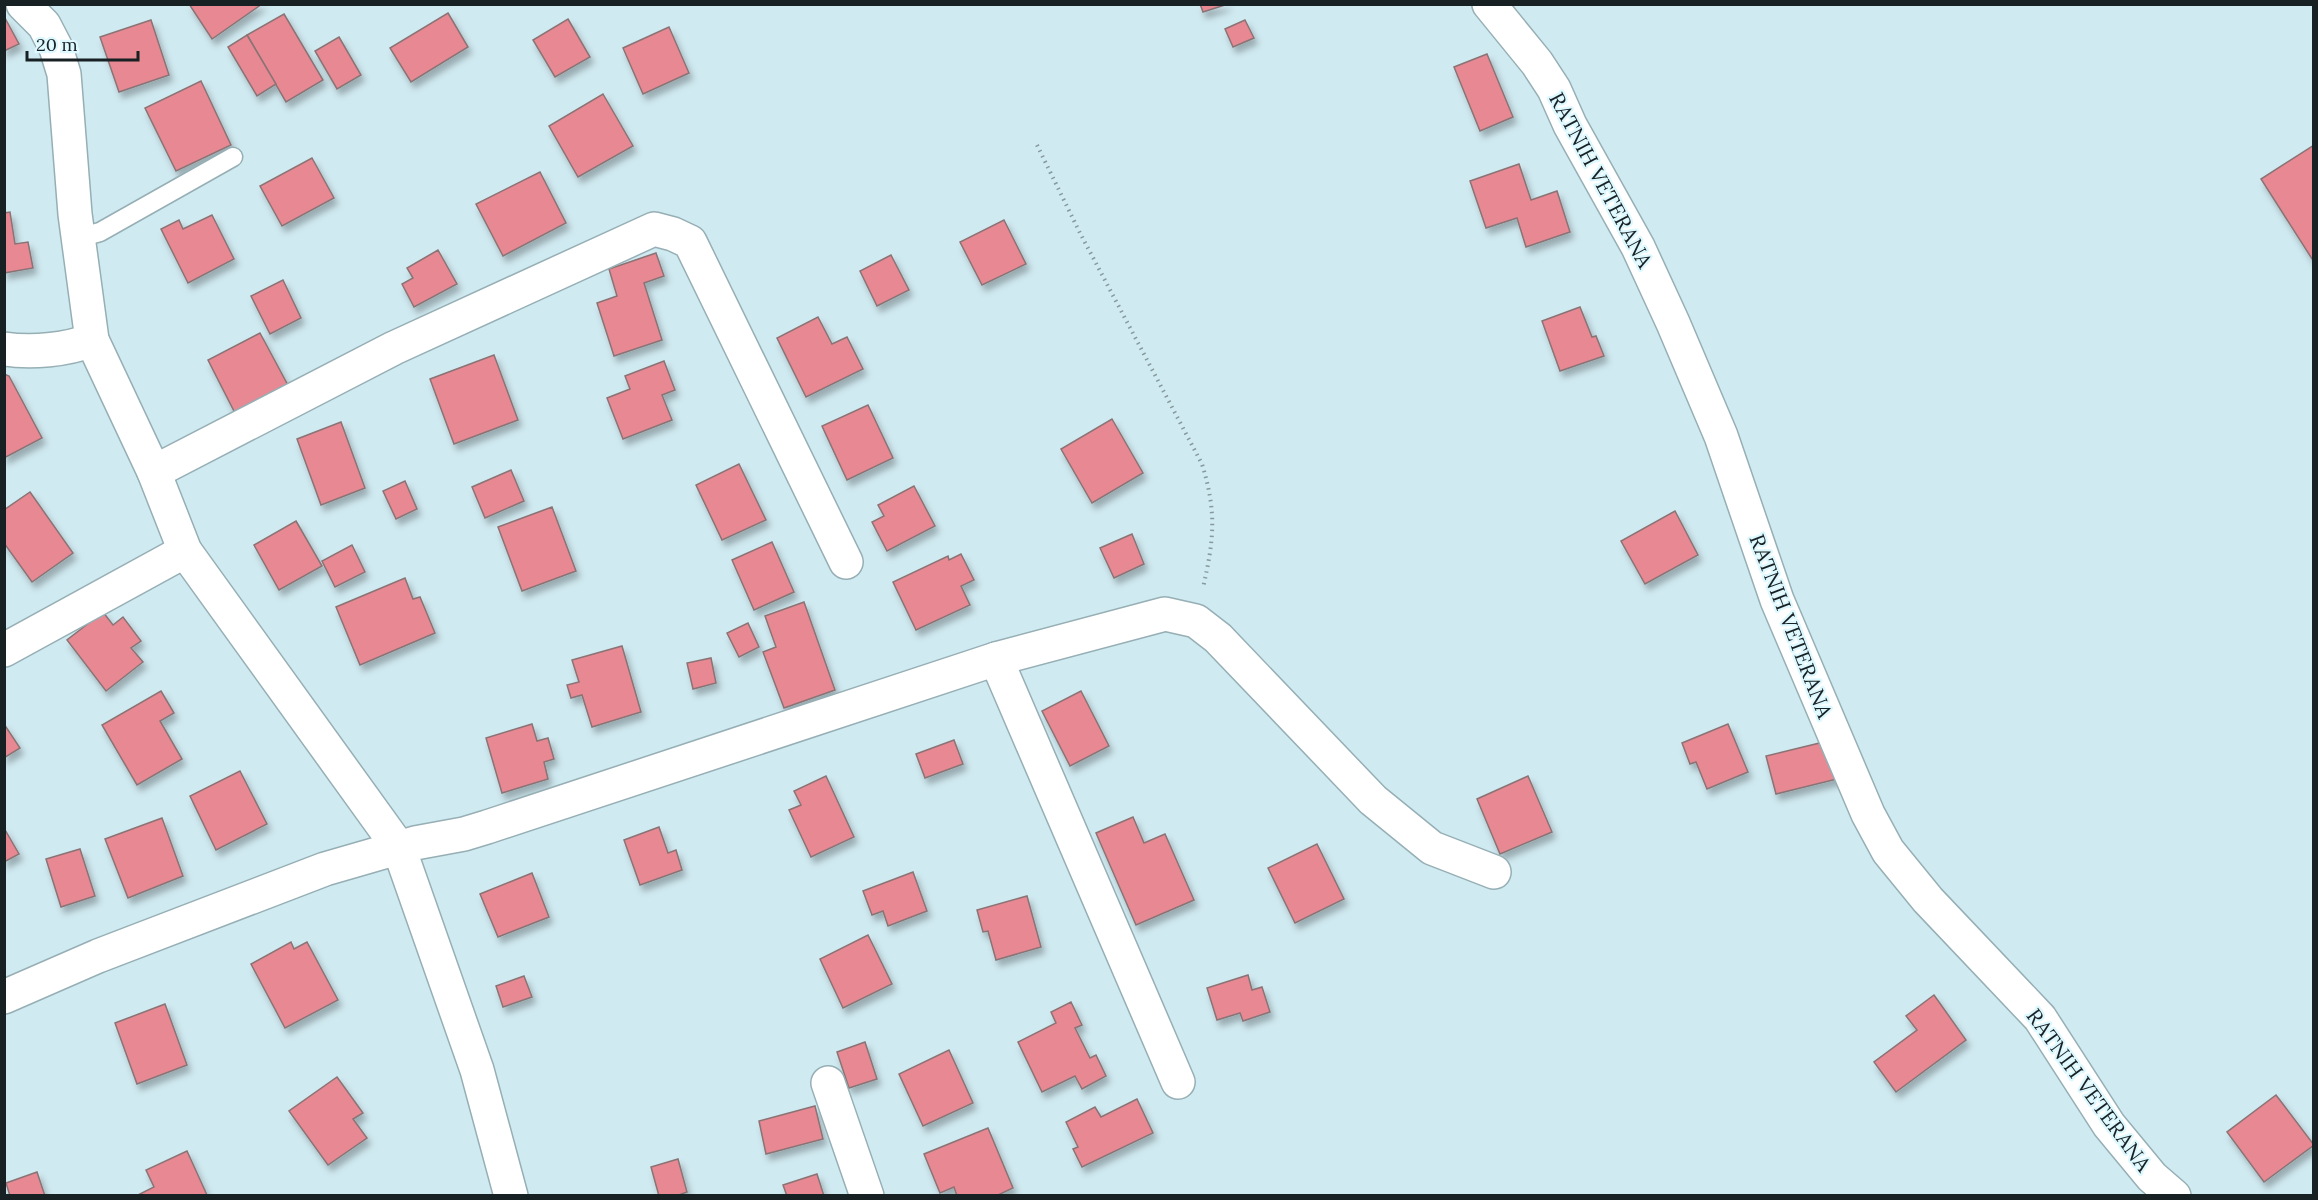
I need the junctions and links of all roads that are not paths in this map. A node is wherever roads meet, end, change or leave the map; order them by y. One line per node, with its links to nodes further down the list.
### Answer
1 (23, 4): 4 (street)
2 (1489, 4): 19 (street, RATNIH VETERANA)
3 (233, 157): 4 (lane)
4 (78, 238): 5 (street)
5 (92, 340): 6 (street); 7 (street)
6 (4, 349)
7 (154, 472): 8 (street); 9 (street)
8 (185, 551): 10 (street); 12 (street)
9 (846, 562)
10 (4, 650)
11 (996, 659): 12 (street); 13 (street); 15 (street)
12 (399, 848): 14 (street); 17 (street)
13 (1494, 872)
14 (4, 997)
15 (1178, 1082)
16 (828, 1083): 18 (street)
17 (511, 1196)
18 (867, 1196)
19 (2174, 1196)

